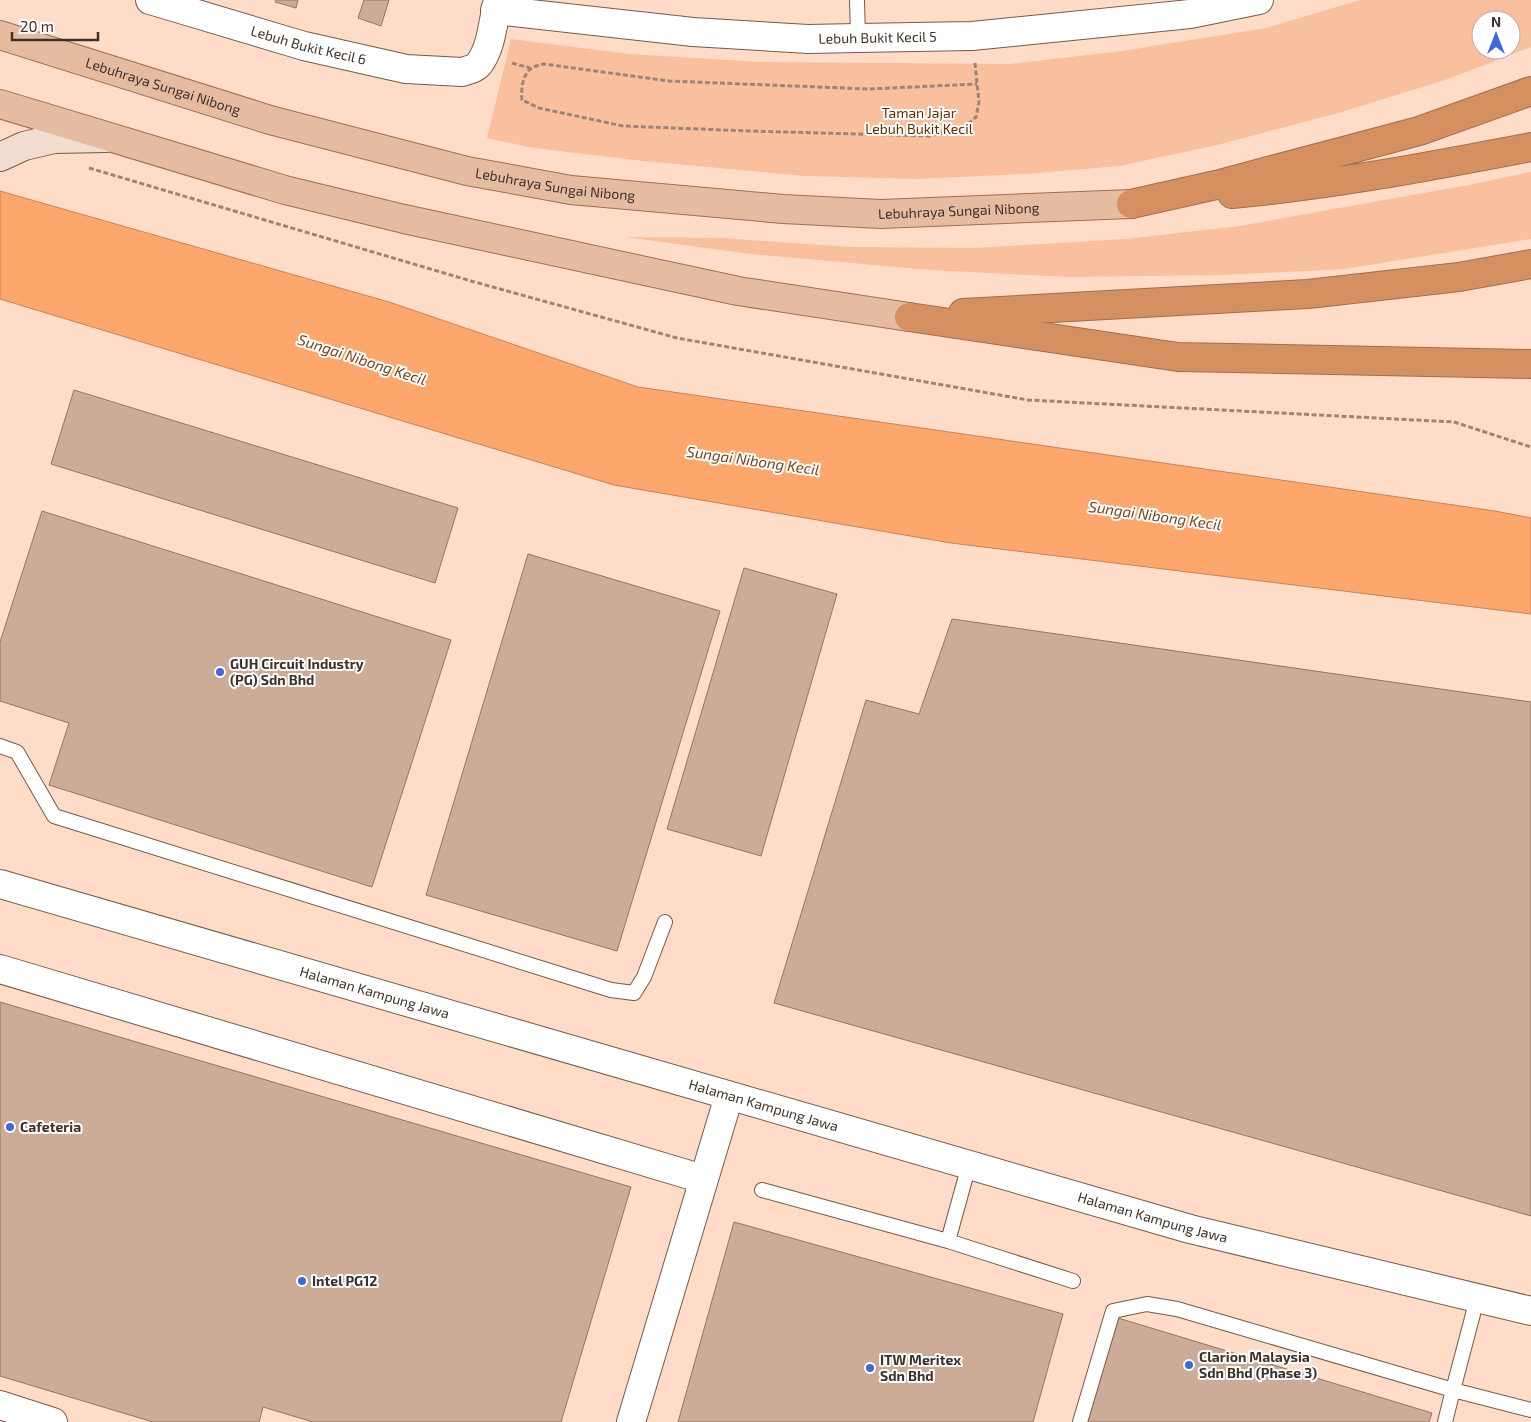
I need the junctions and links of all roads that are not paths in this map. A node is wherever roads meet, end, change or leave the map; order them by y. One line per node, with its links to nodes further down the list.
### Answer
1 (150, 0): 4 (street, Lebuh Bukit Kecil 6)
2 (858, 0): 6 (lane)
3 (1259, 0): 6 (street, Lebuh Bukit Kecil 5)
4 (497, 5): 6 (street, Lebuh Bukit Kecil 5)
5 (0, 35): 12 (main road, Lebuhraya Sungai Nibong)
6 (858, 38)
7 (1531, 91): 12 (highway)
8 (0, 104): 9 (main road)
9 (110, 138): 11 (street); 14 (main road)
10 (1531, 147): 12 (highway)
11 (0, 157)
12 (1131, 204)
13 (1531, 264): 14 (highway)
14 (909, 317): 15 (highway)
15 (1531, 364)
16 (0, 746): 18 (lane)
17 (0, 884): 20 (street, Halaman Kampung Jawa)
18 (664, 922)
19 (0, 969): 22 (street)
20 (728, 1096): 21 (street, Halaman Kampung Jawa); 22 (street)
21 (969, 1165): 24 (lane); 26 (street, Halaman Kampung Jawa)
22 (703, 1179): 32 (street)
23 (762, 1190): 24 (lane)
24 (948, 1241): 25 (lane)
25 (1073, 1281)
26 (1477, 1299): 27 (street, Halaman Kampung Jawa); 28 (lane)
27 (1531, 1311)
28 (1453, 1390): 30 (lane); 33 (lane); 34 (lane)
29 (0, 1405): 31 (street)
30 (1531, 1410)
31 (53, 1422)
32 (631, 1422)
33 (1080, 1422)
34 (1445, 1422)

